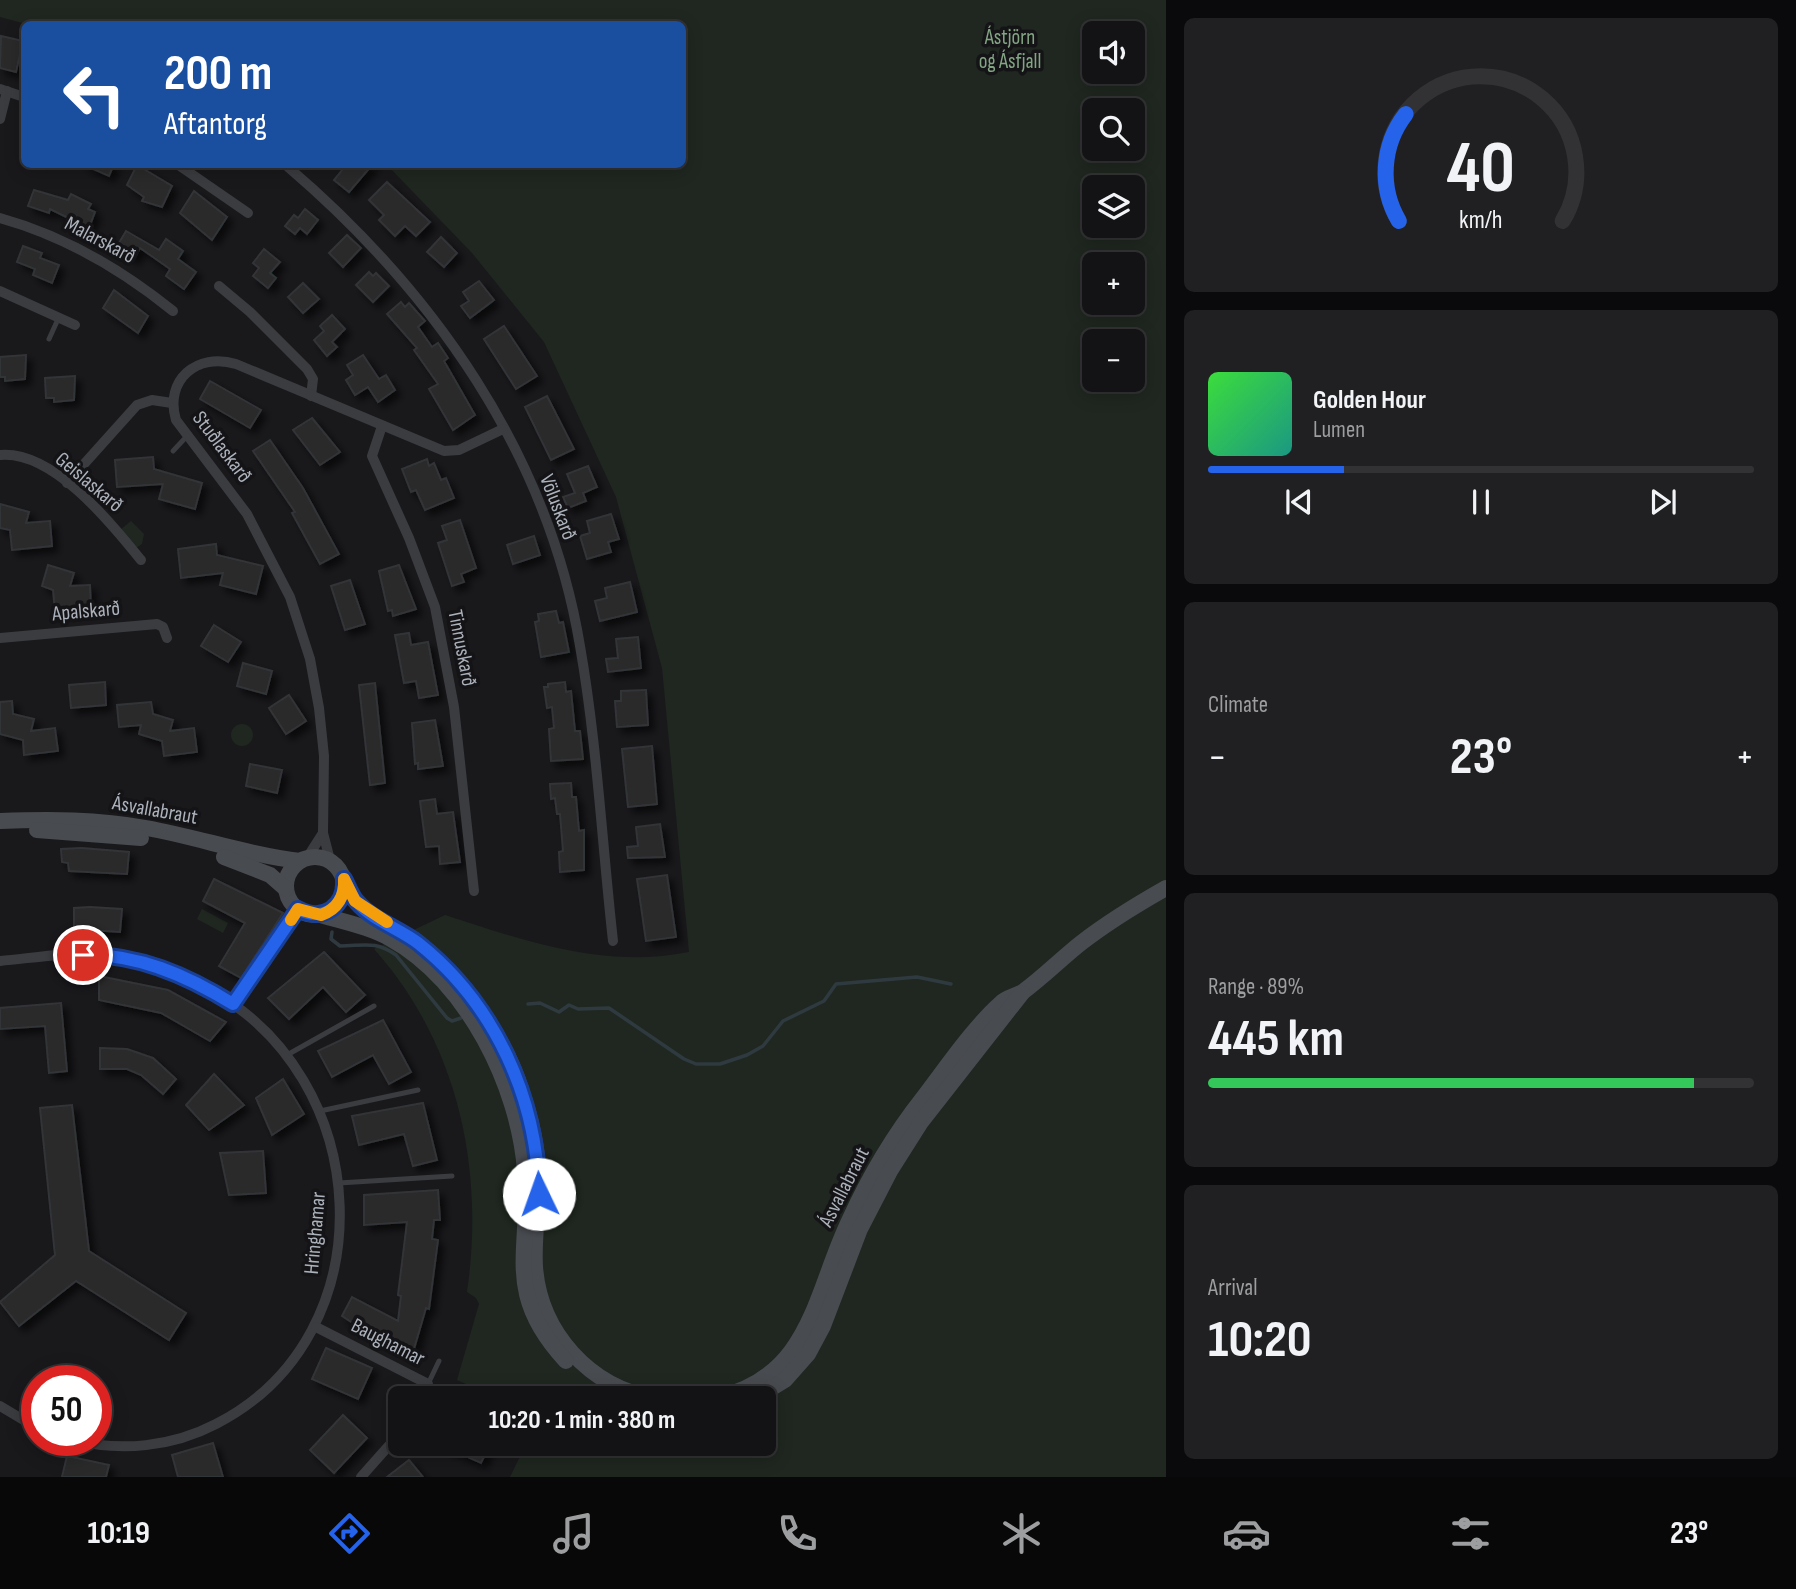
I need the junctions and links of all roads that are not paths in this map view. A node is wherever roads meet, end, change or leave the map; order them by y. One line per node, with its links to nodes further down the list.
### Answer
1 (3, 90): 2 (street); 3 (street)
2 (21, 96)
3 (0, 119)
4 (183, 168): 6 (street)
5 (289, 168): 17 (street, Völuskarð)
6 (248, 213)
7 (0, 218): 10 (street, Malarskarð)
8 (219, 286): 14 (street)
9 (0, 291): 11 (street)
10 (173, 311)
11 (59, 317): 12 (street); 13 (lane)
12 (75, 325)
13 (49, 338)
14 (311, 396): 15 (street, Stuðlaskarð); 16 (street, Stuðlaskarð)
15 (172, 403): 18 (street, Stuðlaskarð); 21 (street)
16 (382, 426): 17 (street, Stuðlaskarð); 33 (street, Tinnuskarð)
17 (503, 429): 36 (street, Völuskarð)
18 (188, 436): 19 (lane); 27 (street, Stuðlaskarð)
19 (173, 451)
20 (0, 456): 21 (street, Geislaskarð)
21 (67, 483): 22 (street, Geislaskarð)
22 (141, 560)
23 (0, 638): 24 (street, Apalskarð)
24 (167, 638)
25 (0, 821): 28 (main road, Ásvallabraut)
26 (0, 831): 32 (main road, Ásvallabraut)
27 (323, 833): 28 (street); 29 (street, Stuðlaskarð)
28 (303, 860): 29 (main road); 32 (main road)
29 (330, 860): 30 (main road)
30 (344, 879): 35 (main road); 50 (main road)
31 (1166, 888): 38 (main road, Ásvallabraut)
32 (286, 890): 34 (main road)
33 (474, 891)
34 (298, 909): 35 (main road); 39 (street)
35 (321, 915): 49 (main road)
36 (613, 941)
37 (0, 961): 39 (street, Hringhamar)
38 (1022, 993): 51 (main road, Ásvallabraut); 52 (main road, Ásvallabraut)
39 (233, 1004): 41 (street, Hringhamar)
40 (374, 1006): 41 (lane)
41 (287, 1055): 43 (street, Hringhamar)
42 (418, 1090): 43 (lane)
43 (320, 1111): 45 (street, Hringhamar)
44 (452, 1176): 45 (lane)
45 (339, 1183): 46 (street, Hringhamar)
46 (316, 1327): 48 (street, Baughamar); 55 (street, Hringhamar)
47 (439, 1361): 48 (lane)
48 (428, 1384)
49 (595, 1386)
50 (615, 1386)
51 (748, 1386)
52 (775, 1386)
53 (0, 1406): 54 (street)
54 (21, 1418)
55 (112, 1447)
56 (388, 1447): 57 (street)
57 (361, 1477)

